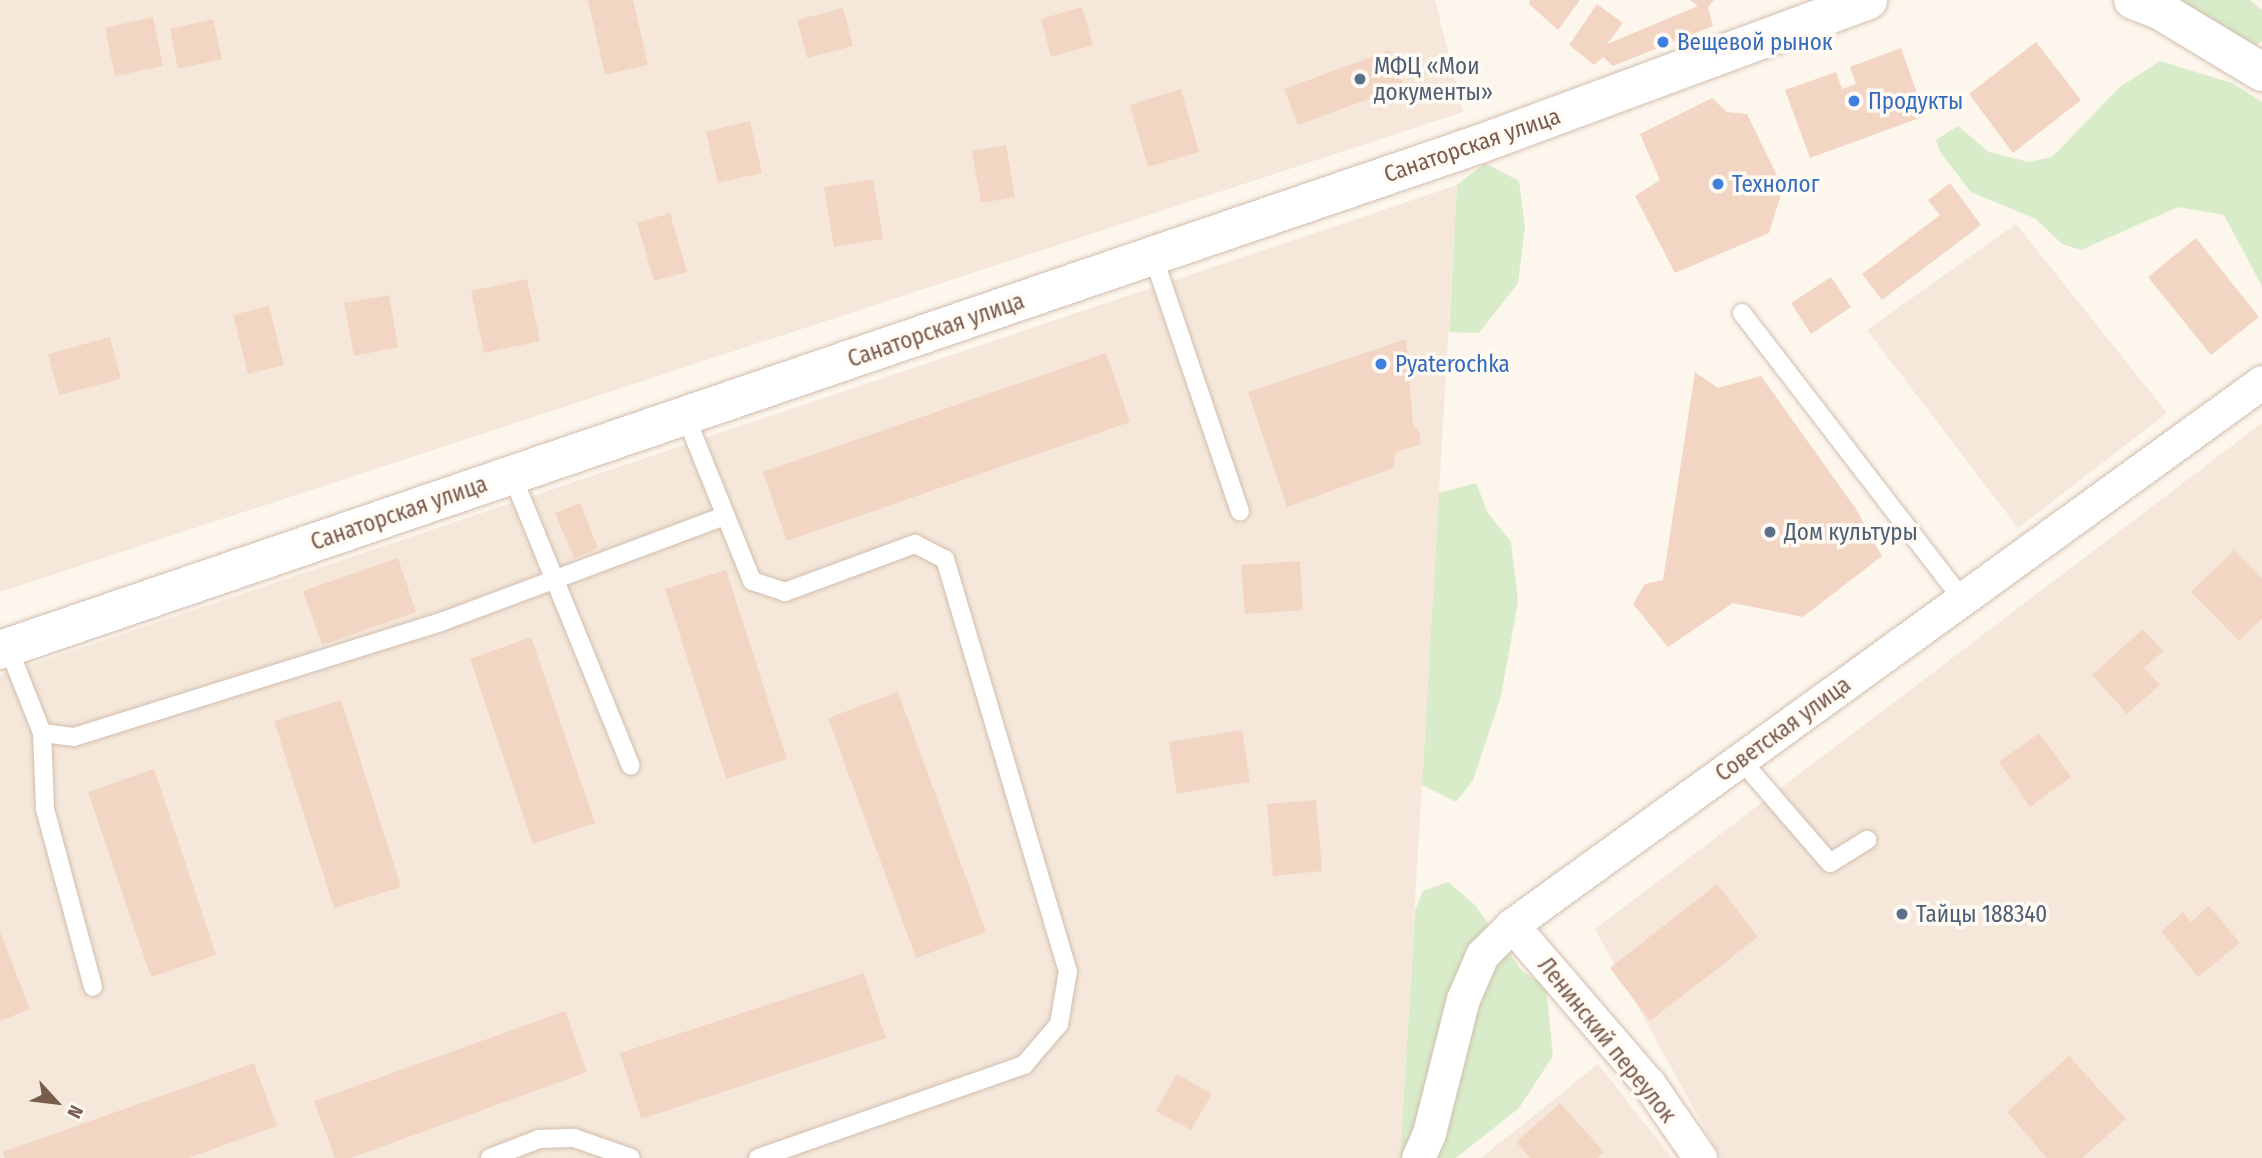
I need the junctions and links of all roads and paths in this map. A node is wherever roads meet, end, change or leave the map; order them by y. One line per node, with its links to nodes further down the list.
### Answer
1 (1868, 0): 4 (street, Санаторская улица)
2 (2133, 0): 3 (street)
3 (2262, 72)
4 (1153, 256): 7 (street, Санаторская улица); 9 (lane)
5 (1742, 313): 12 (lane)
6 (2262, 382): 12 (street, Советская улица)
7 (685, 415): 8 (street, Санаторская улица); 10 (lane)
8 (512, 475): 11 (lane); 13 (street, Санаторская улица)
9 (1240, 512)
10 (725, 516): 11 (lane); 22 (lane)
11 (554, 580): 14 (lane); 16 (lane)
12 (1962, 599): 15 (street, Советская улица)
13 (4, 648): 14 (lane)
14 (42, 733): 19 (lane)
15 (1741, 760): 17 (lane); 18 (street, Советская улица)
16 (631, 766)
17 (1867, 840)
18 (1512, 925): 23 (street, Советская улица); 24 (street, Ленинский переулок)
19 (93, 987)
20 (490, 1158): 21 (lane)
21 (631, 1158)
22 (758, 1158)
23 (1418, 1158)
24 (1700, 1158)

